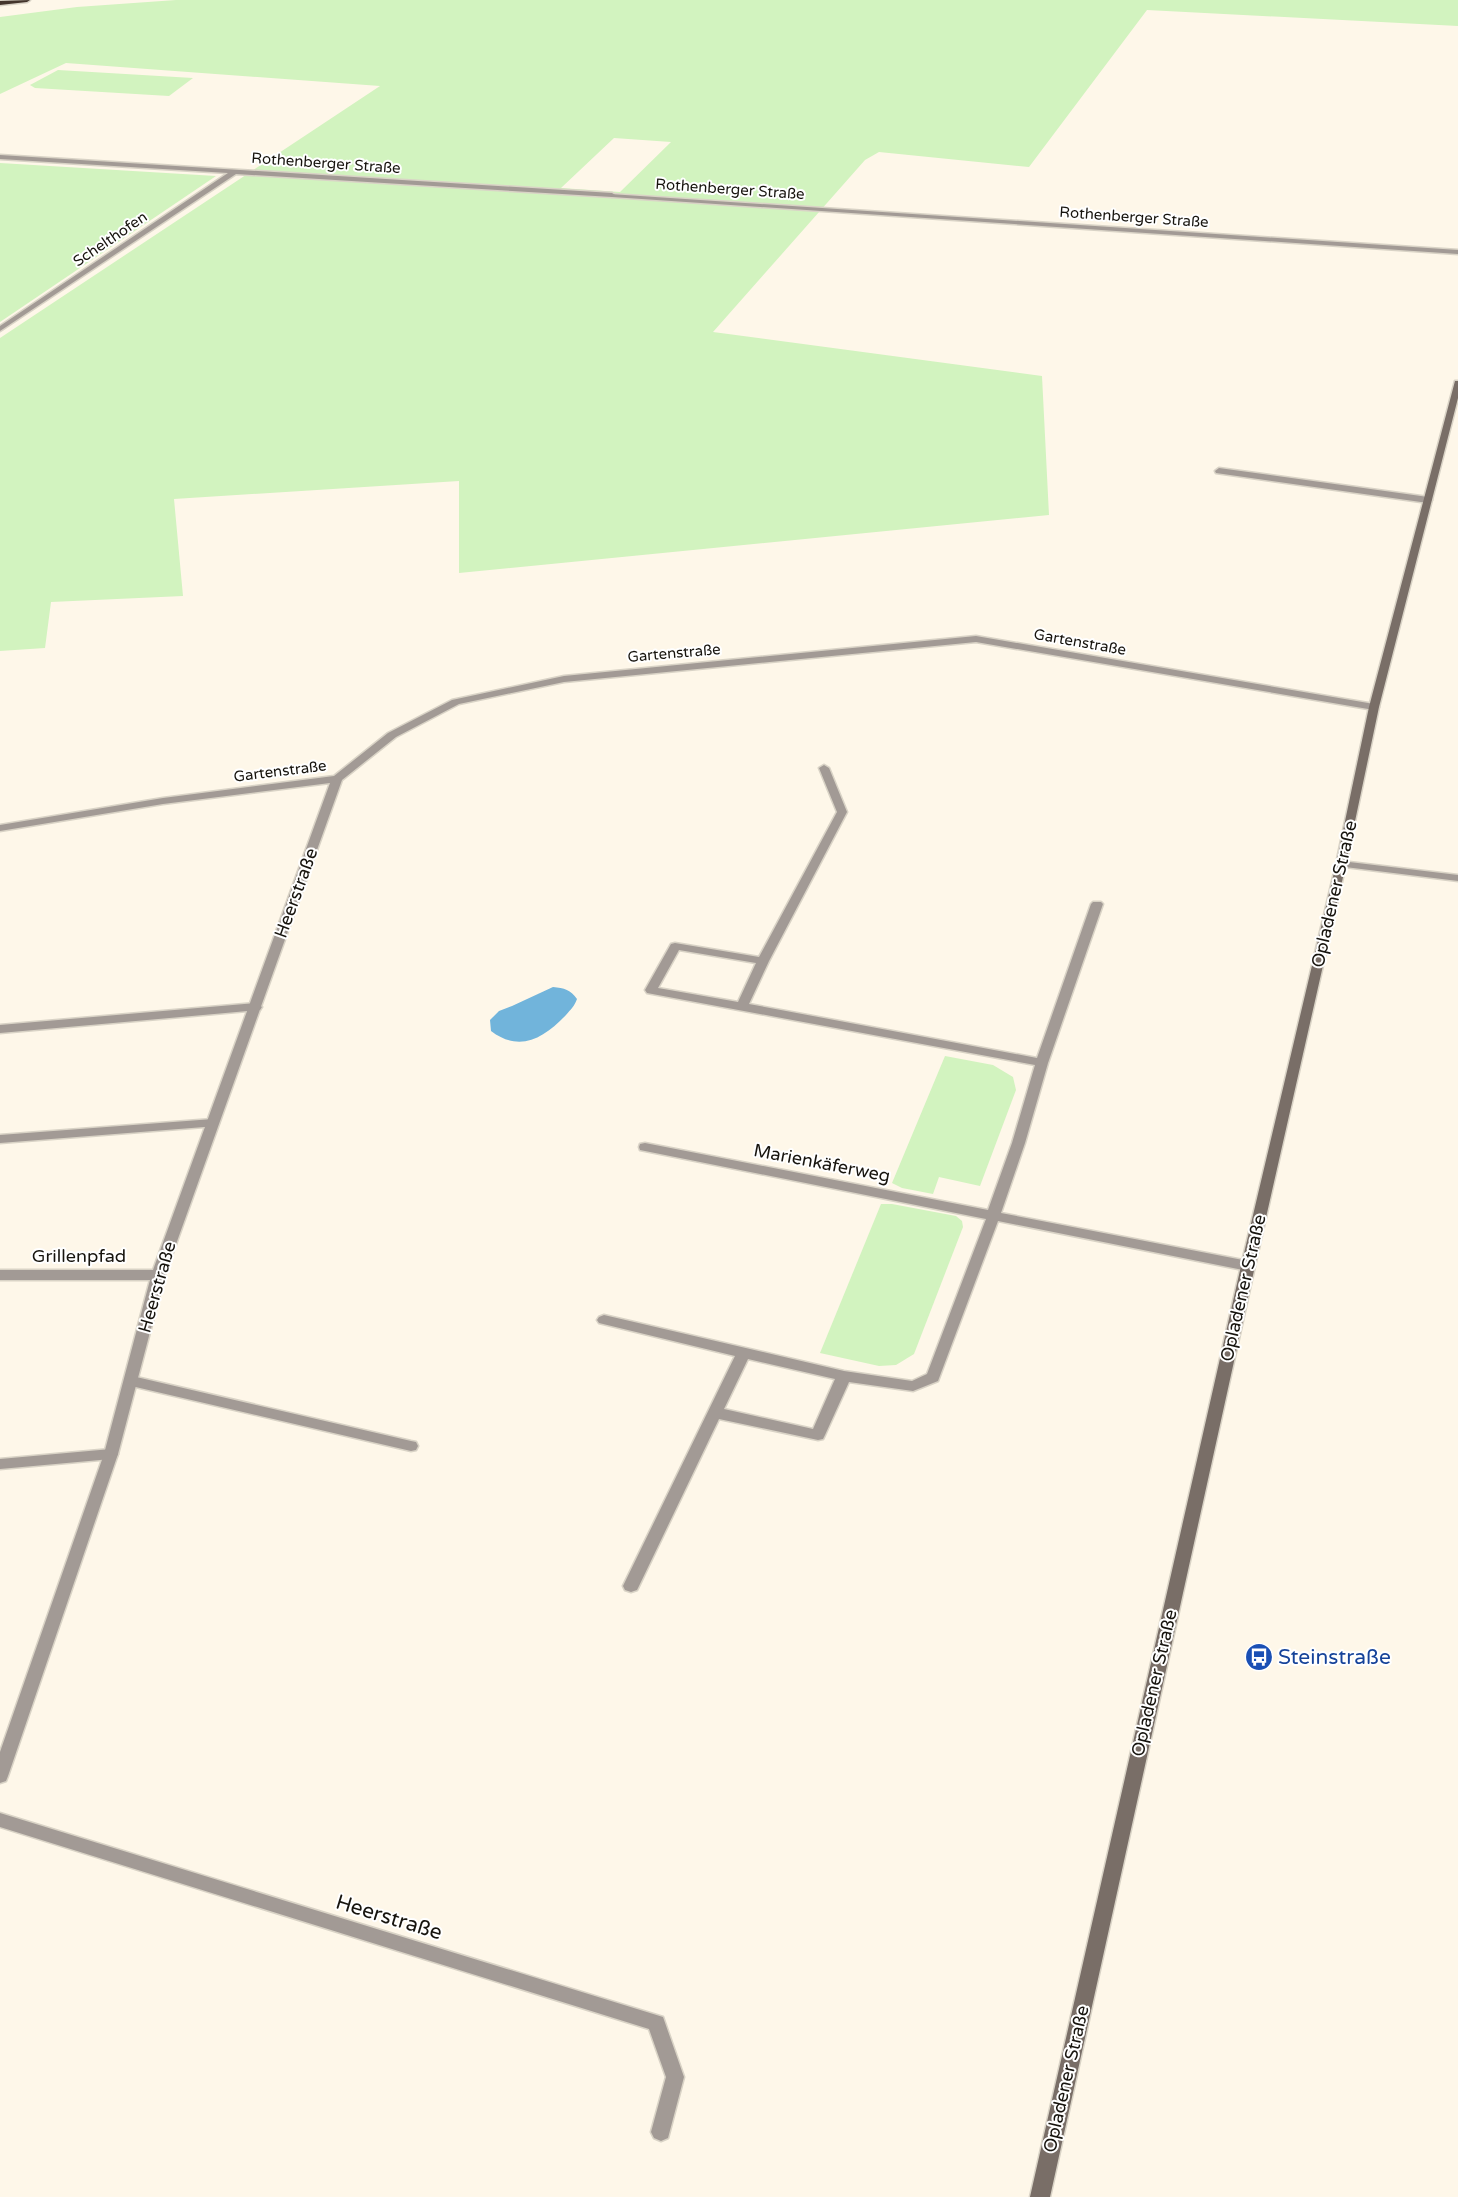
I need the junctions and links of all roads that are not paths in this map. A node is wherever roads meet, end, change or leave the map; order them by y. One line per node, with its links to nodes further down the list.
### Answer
1 (27, 0): 2 (highway)
2 (0, 3)
3 (0, 157): 4 (street, Rothenberger Straße)
4 (235, 172): 5 (street, Rothenberger Straße); 6 (street, Schelthofen)
5 (1458, 252)
6 (0, 329)
7 (1458, 383): 9 (main road, Opladener Straße)
8 (1219, 471): 9 (street)
9 (1428, 500): 10 (main road, Opladener Straße)
10 (1374, 707): 12 (street, Gartenstraße); 14 (main road, Opladener Straße)
11 (824, 768): 17 (street)
12 (337, 779): 13 (street, Gartenstraße); 19 (street, Heerstraße)
13 (0, 828)
14 (1341, 864): 15 (street); 26 (main road, Opladener Straße)
15 (1458, 878)
16 (1097, 904): 21 (street)
17 (763, 961): 18 (street); 18 (street)
18 (742, 1006): 21 (street)
19 (256, 1008): 20 (street); 22 (street, Heerstraße)
20 (0, 1029)
21 (1042, 1062): 25 (street)
22 (213, 1123): 23 (street); 28 (street, Heerstraße)
23 (0, 1139)
24 (644, 1148): 25 (street, Marienkäferweg)
25 (992, 1216): 26 (street, Marienkäferweg); 31 (street)
26 (1248, 1266): 41 (main road, Opladener Straße)
27 (0, 1275): 28 (street, Grillenpfad)
28 (158, 1275): 32 (street, Heerstraße)
29 (604, 1320): 30 (street)
30 (744, 1352): 31 (street); 33 (street)
31 (844, 1376): 33 (street)
32 (132, 1381): 34 (street); 35 (street, Heerstraße)
33 (716, 1413): 37 (street)
34 (411, 1446)
35 (111, 1454): 36 (street); 38 (street, Heerstraße)
36 (0, 1464)
37 (631, 1586)
38 (0, 1776)
39 (0, 1820): 40 (street, Heerstraße)
40 (662, 2132)
41 (1040, 2197)

